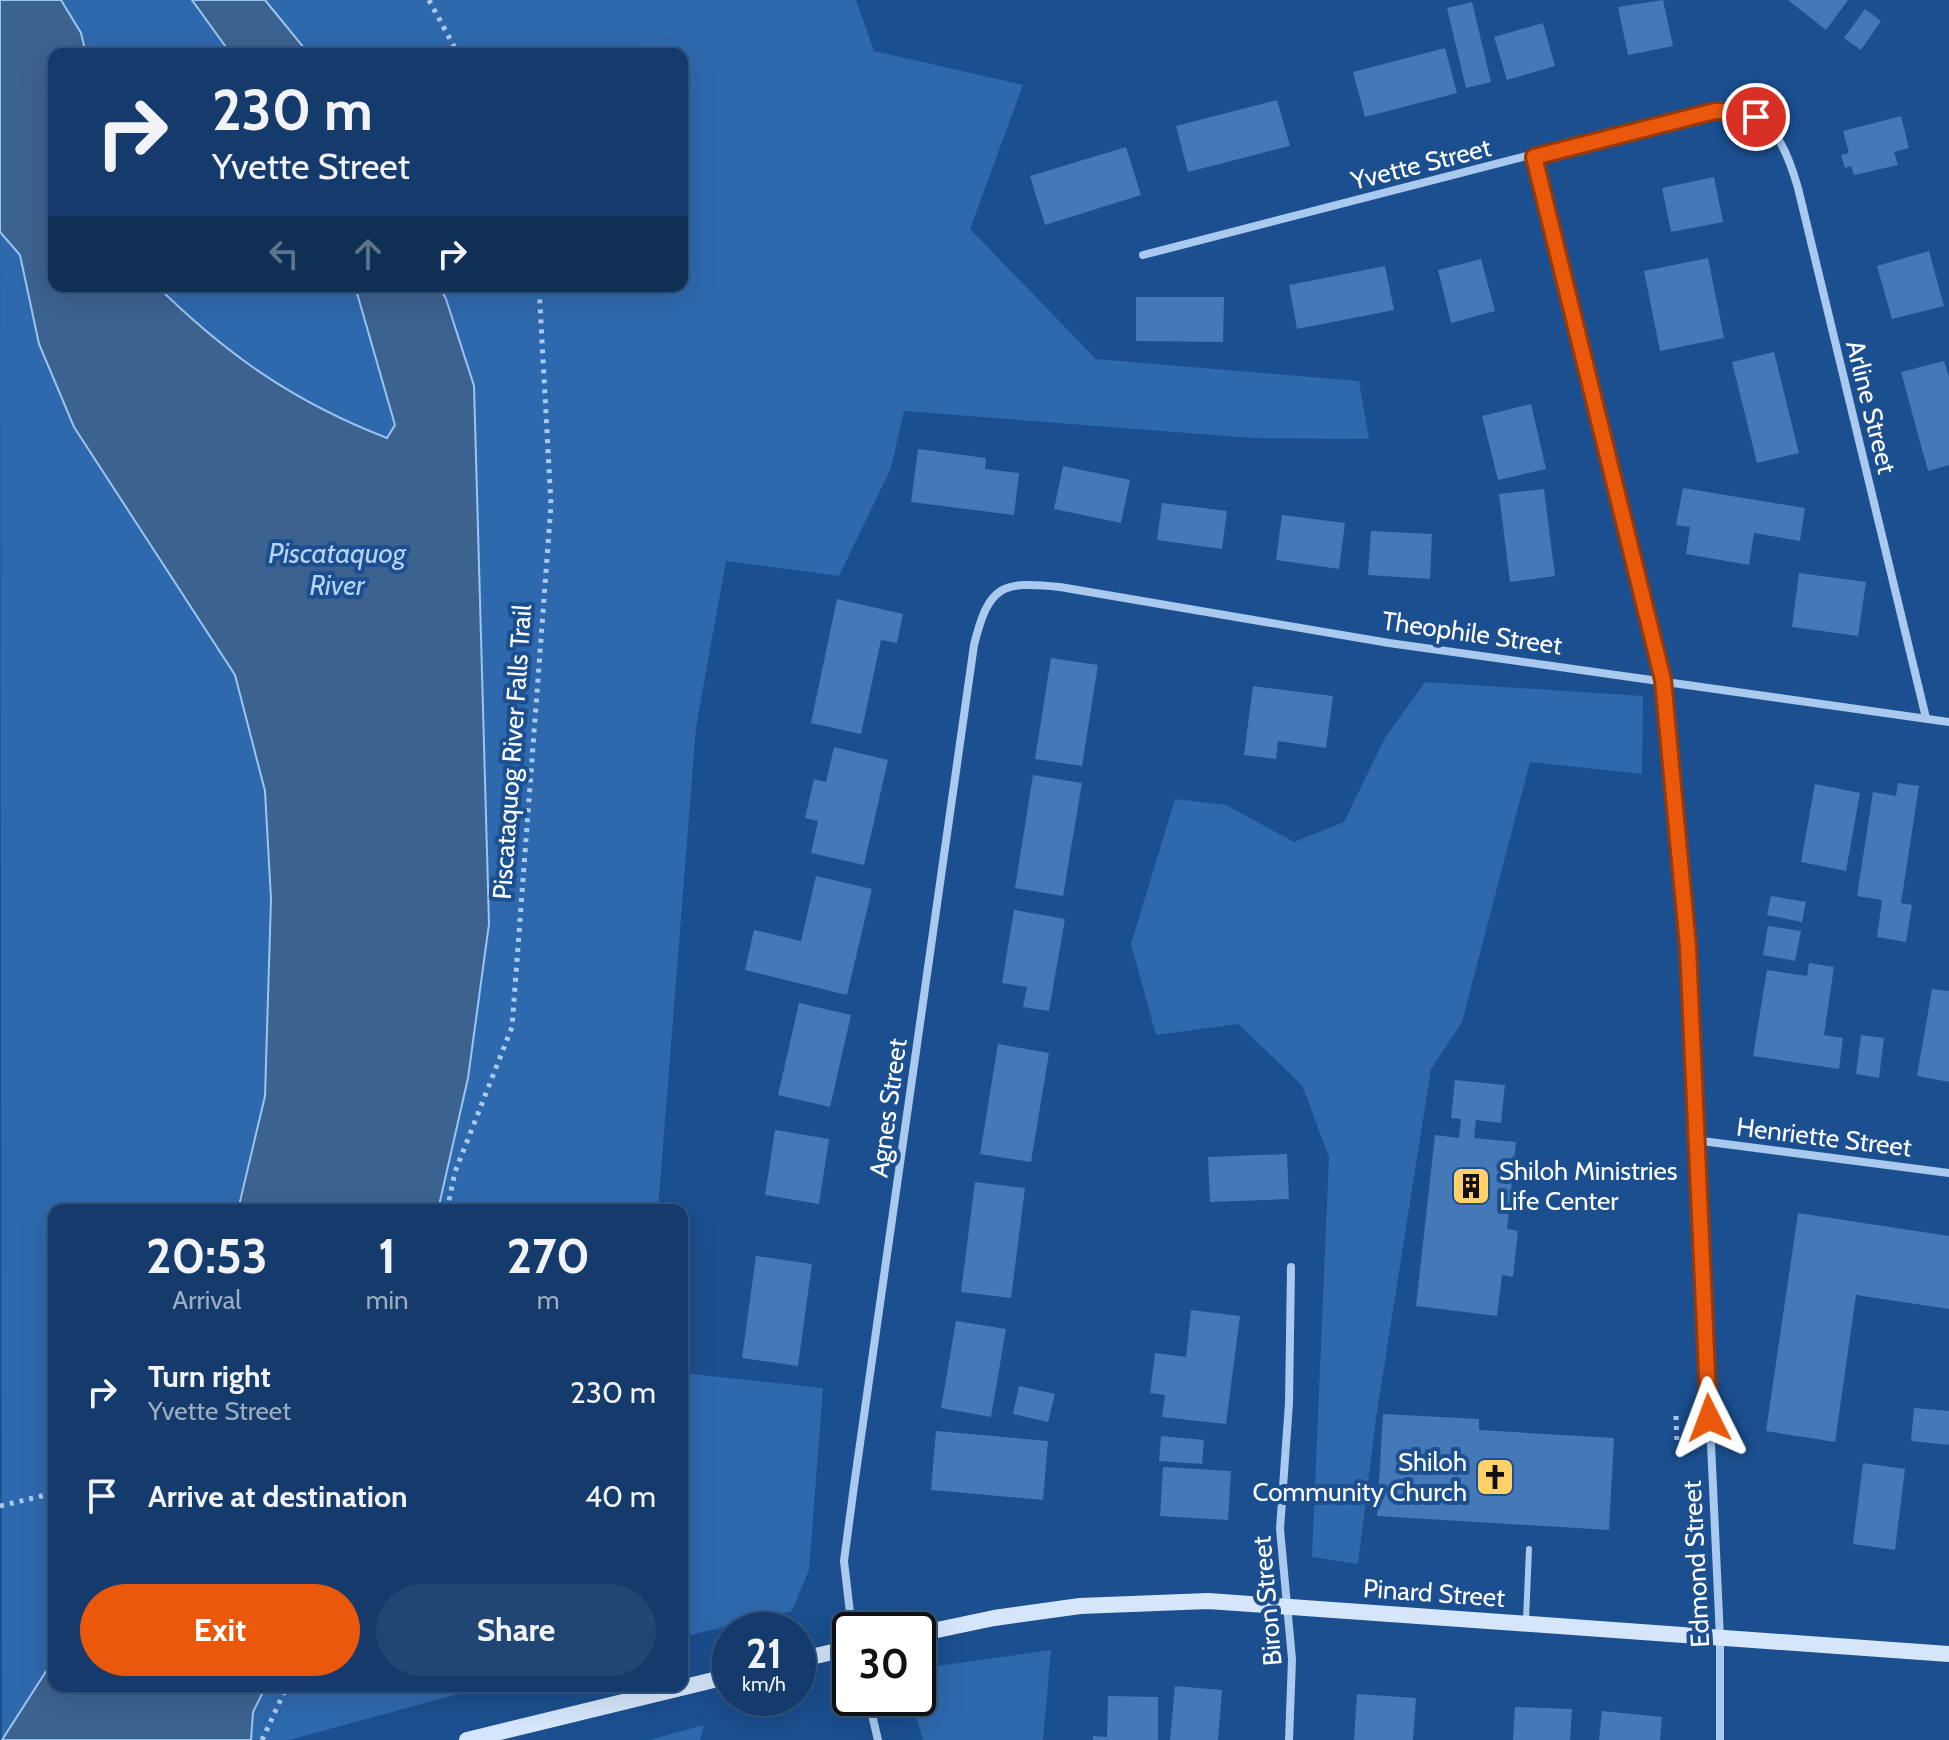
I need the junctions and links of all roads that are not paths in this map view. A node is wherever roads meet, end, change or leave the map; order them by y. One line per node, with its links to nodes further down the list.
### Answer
1 (1756, 117): 2 (street, Yvette Street); 6 (street, Arline Street)
2 (1534, 157): 3 (street, Yvette Street); 5 (street, Edmond Street)
3 (1143, 255)
4 (994, 595): 5 (street, Theophile Street); 13 (street, Agnes Street)
5 (1663, 680): 6 (street, Theophile Street); 8 (street, Edmond Street)
6 (1926, 718): 7 (street, Theophile Street)
7 (1949, 722)
8 (1694, 1140): 9 (street, Henriette Street); 16 (street, Edmond Street)
9 (1949, 1173)
10 (1291, 1267): 12 (street, Biron Street)
11 (1529, 1549): 14 (lane)
12 (1286, 1606): 14 (street, Pinard Street); 15 (street, Pinard Street); 24 (street, Biron Street)
13 (850, 1612)
14 (1525, 1624): 16 (street, Pinard Street)
15 (936, 1630)
16 (1720, 1638): 17 (street, Pinard Street); 25 (street, Edmond Street)
17 (1949, 1654)
18 (712, 1680): 19 (street)
19 (688, 1686)
20 (663, 1692): 22 (street)
21 (872, 1716): 23 (street)
22 (467, 1740)
23 (878, 1740)
24 (1289, 1740)
25 (1720, 1740)

